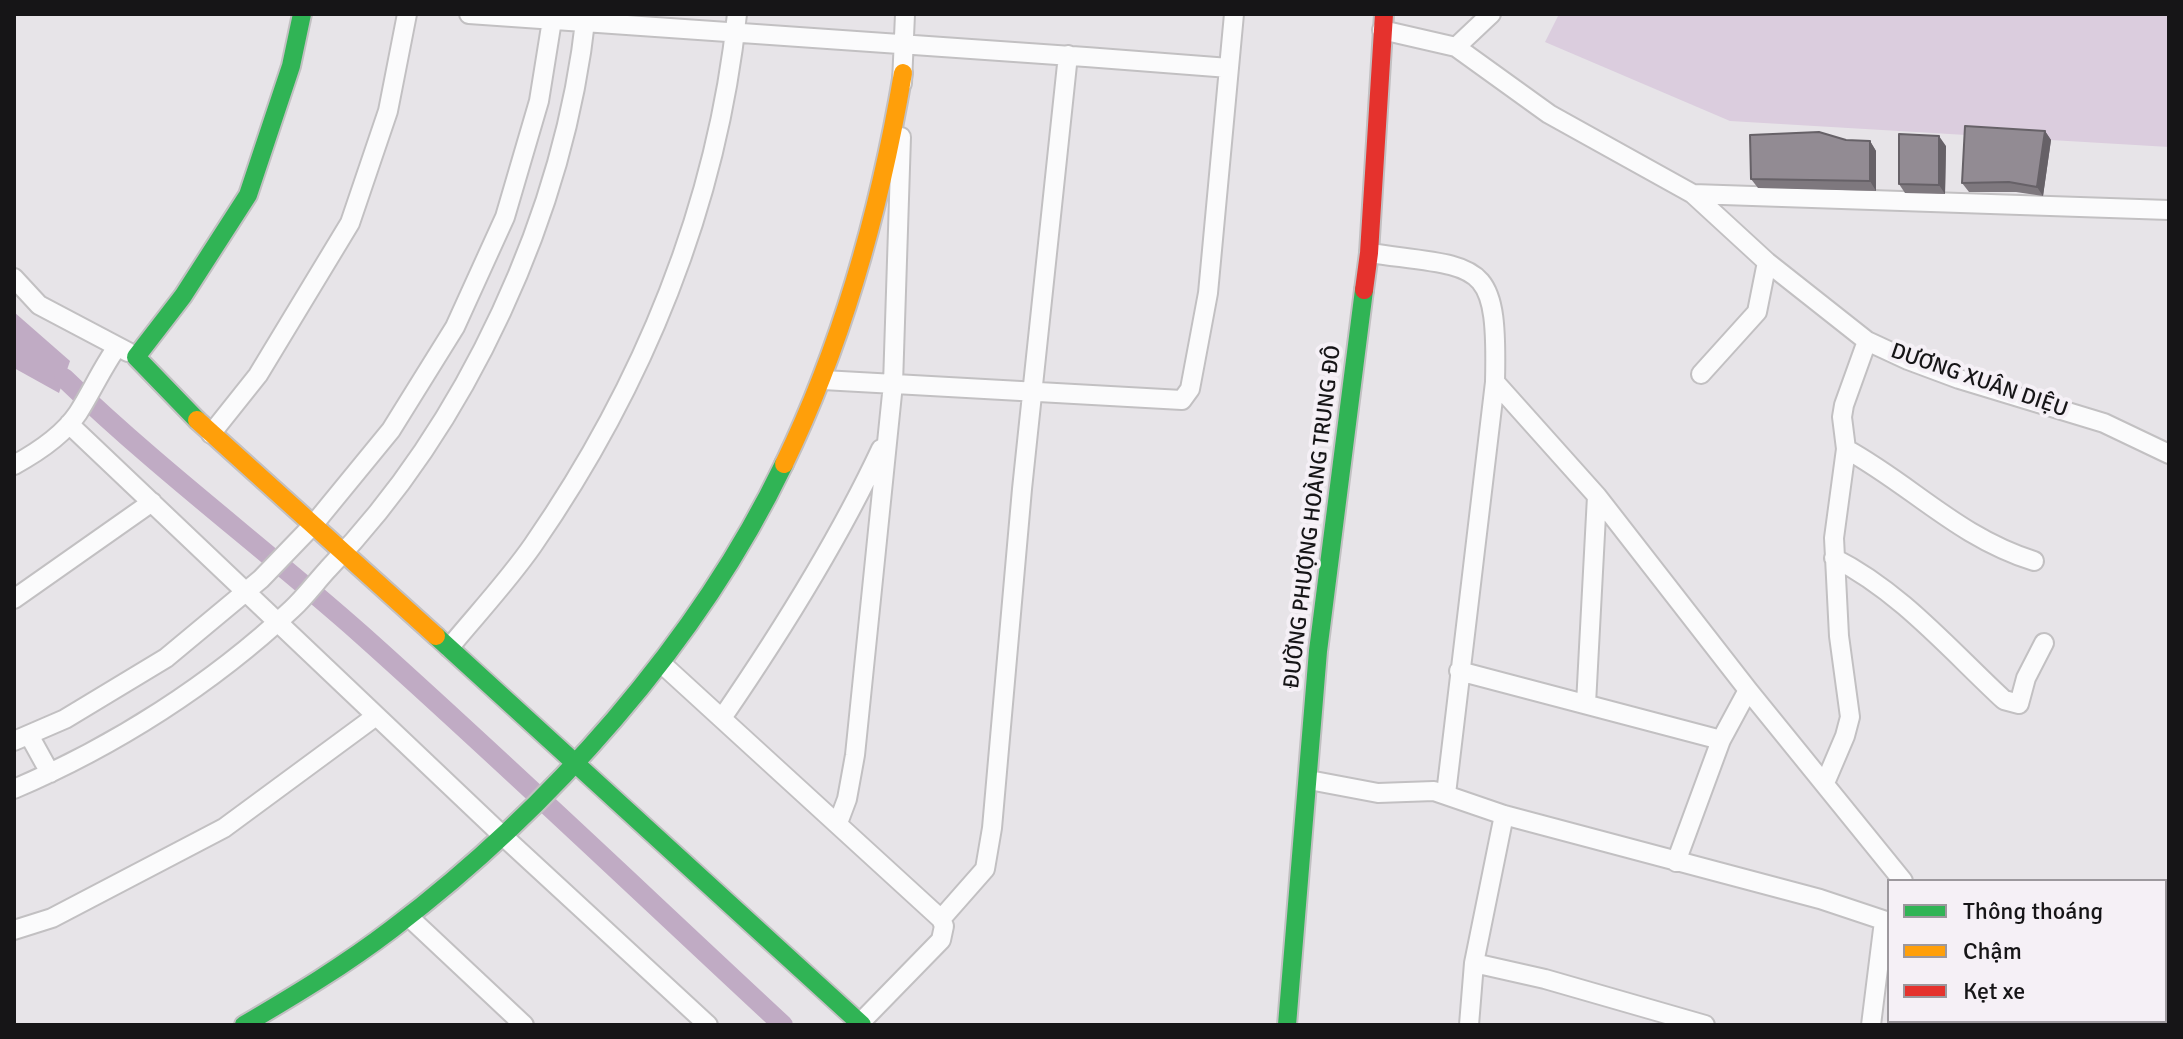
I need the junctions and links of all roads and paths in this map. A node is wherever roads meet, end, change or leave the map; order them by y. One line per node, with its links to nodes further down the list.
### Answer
1 (302, 14): 24 (street)
2 (407, 14): 31 (street)
3 (469, 14): 8 (street)
4 (737, 14): 11 (street)
5 (905, 14): 12 (street)
6 (1234, 14): 15 (street)
7 (1491, 14): 13 (street)
8 (552, 17): 9 (street); 38 (street)
9 (585, 17): 11 (street); 39 (street)
10 (1383, 22): 13 (street); 19 (street, ĐƯỜNG PHƯỢNG HOÀNG TRUNG ĐÔ)
11 (735, 33): 12 (street); 46 (street)
12 (904, 42): 14 (street); 16 (street)
13 (1456, 47): 17 (street)
14 (1068, 55): 15 (street); 29 (street)
15 (1229, 68): 29 (street)
16 (903, 73): 26 (street); 28 (street)
17 (1693, 194): 18 (street); 20 (street, DƯƠNG XUÂN DIỆU)
18 (2169, 210)
19 (1369, 253): 27 (street); 57 (street, ĐƯỜNG PHƯỢNG HOÀNG TRUNG ĐÔ)
20 (1767, 262): 22 (street, DƯƠNG XUÂN DIỆU); 25 (street)
21 (14, 278): 23 (street)
22 (1867, 341): 33 (street); 34 (street, DƯƠNG XUÂN DIỆU)
23 (117, 347): 24 (street); 30 (street)
24 (136, 357): 31 (street)
25 (1701, 374)
26 (823, 380): 28 (street); 47 (street)
27 (1495, 382): 36 (street); 48 (street)
28 (893, 384): 29 (street); 32 (street)
29 (1034, 393): 67 (street)
30 (73, 418): 35 (street); 37 (street)
31 (211, 434): 38 (street)
32 (887, 436): 52 (street); 62 (street)
33 (1846, 449): 40 (street); 41 (street)
34 (2169, 454)
35 (14, 465)
36 (1597, 496): 49 (street); 50 (street)
37 (152, 502): 42 (street); 43 (street)
38 (314, 524): 39 (street); 42 (street)
39 (346, 552): 44 (street); 46 (street)
40 (1834, 558): 45 (street); 58 (street)
41 (2034, 561)
42 (245, 592): 44 (street); 53 (street)
43 (14, 599)
44 (277, 622): 51 (street); 56 (street)
45 (2044, 643)
46 (449, 648): 55 (street)
47 (661, 663): 52 (street); 55 (street)
48 (1459, 671): 50 (street); 60 (street)
49 (1748, 690): 54 (street); 58 (street)
50 (1586, 704): 54 (street)
51 (376, 716): 63 (street); 69 (street)
52 (722, 718): 62 (street)
53 (21, 738): 56 (street)
54 (1721, 740): 64 (street)
55 (574, 763): 63 (street); 71 (street)
56 (50, 773): 59 (street)
57 (1309, 780): 60 (street); 75 (street, ĐƯỜNG PHƯỢNG HOÀNG TRUNG ĐÔ)
58 (1825, 783): 65 (street)
59 (14, 789)
60 (1446, 794): 61 (street)
61 (1504, 815): 64 (street); 70 (street)
62 (838, 823): 67 (street)
63 (510, 830): 66 (street); 74 (street)
64 (1676, 862): 68 (street)
65 (1901, 879)
66 (410, 918): 72 (street); 73 (street)
67 (941, 919): 71 (street)
68 (1887, 922): 78 (street)
69 (14, 930)
70 (1474, 963): 76 (street); 77 (street)
71 (861, 1024)
72 (244, 1025)
73 (524, 1025)
74 (708, 1025)
75 (1287, 1025)
76 (1469, 1025)
77 (1705, 1025)
78 (1871, 1025)

